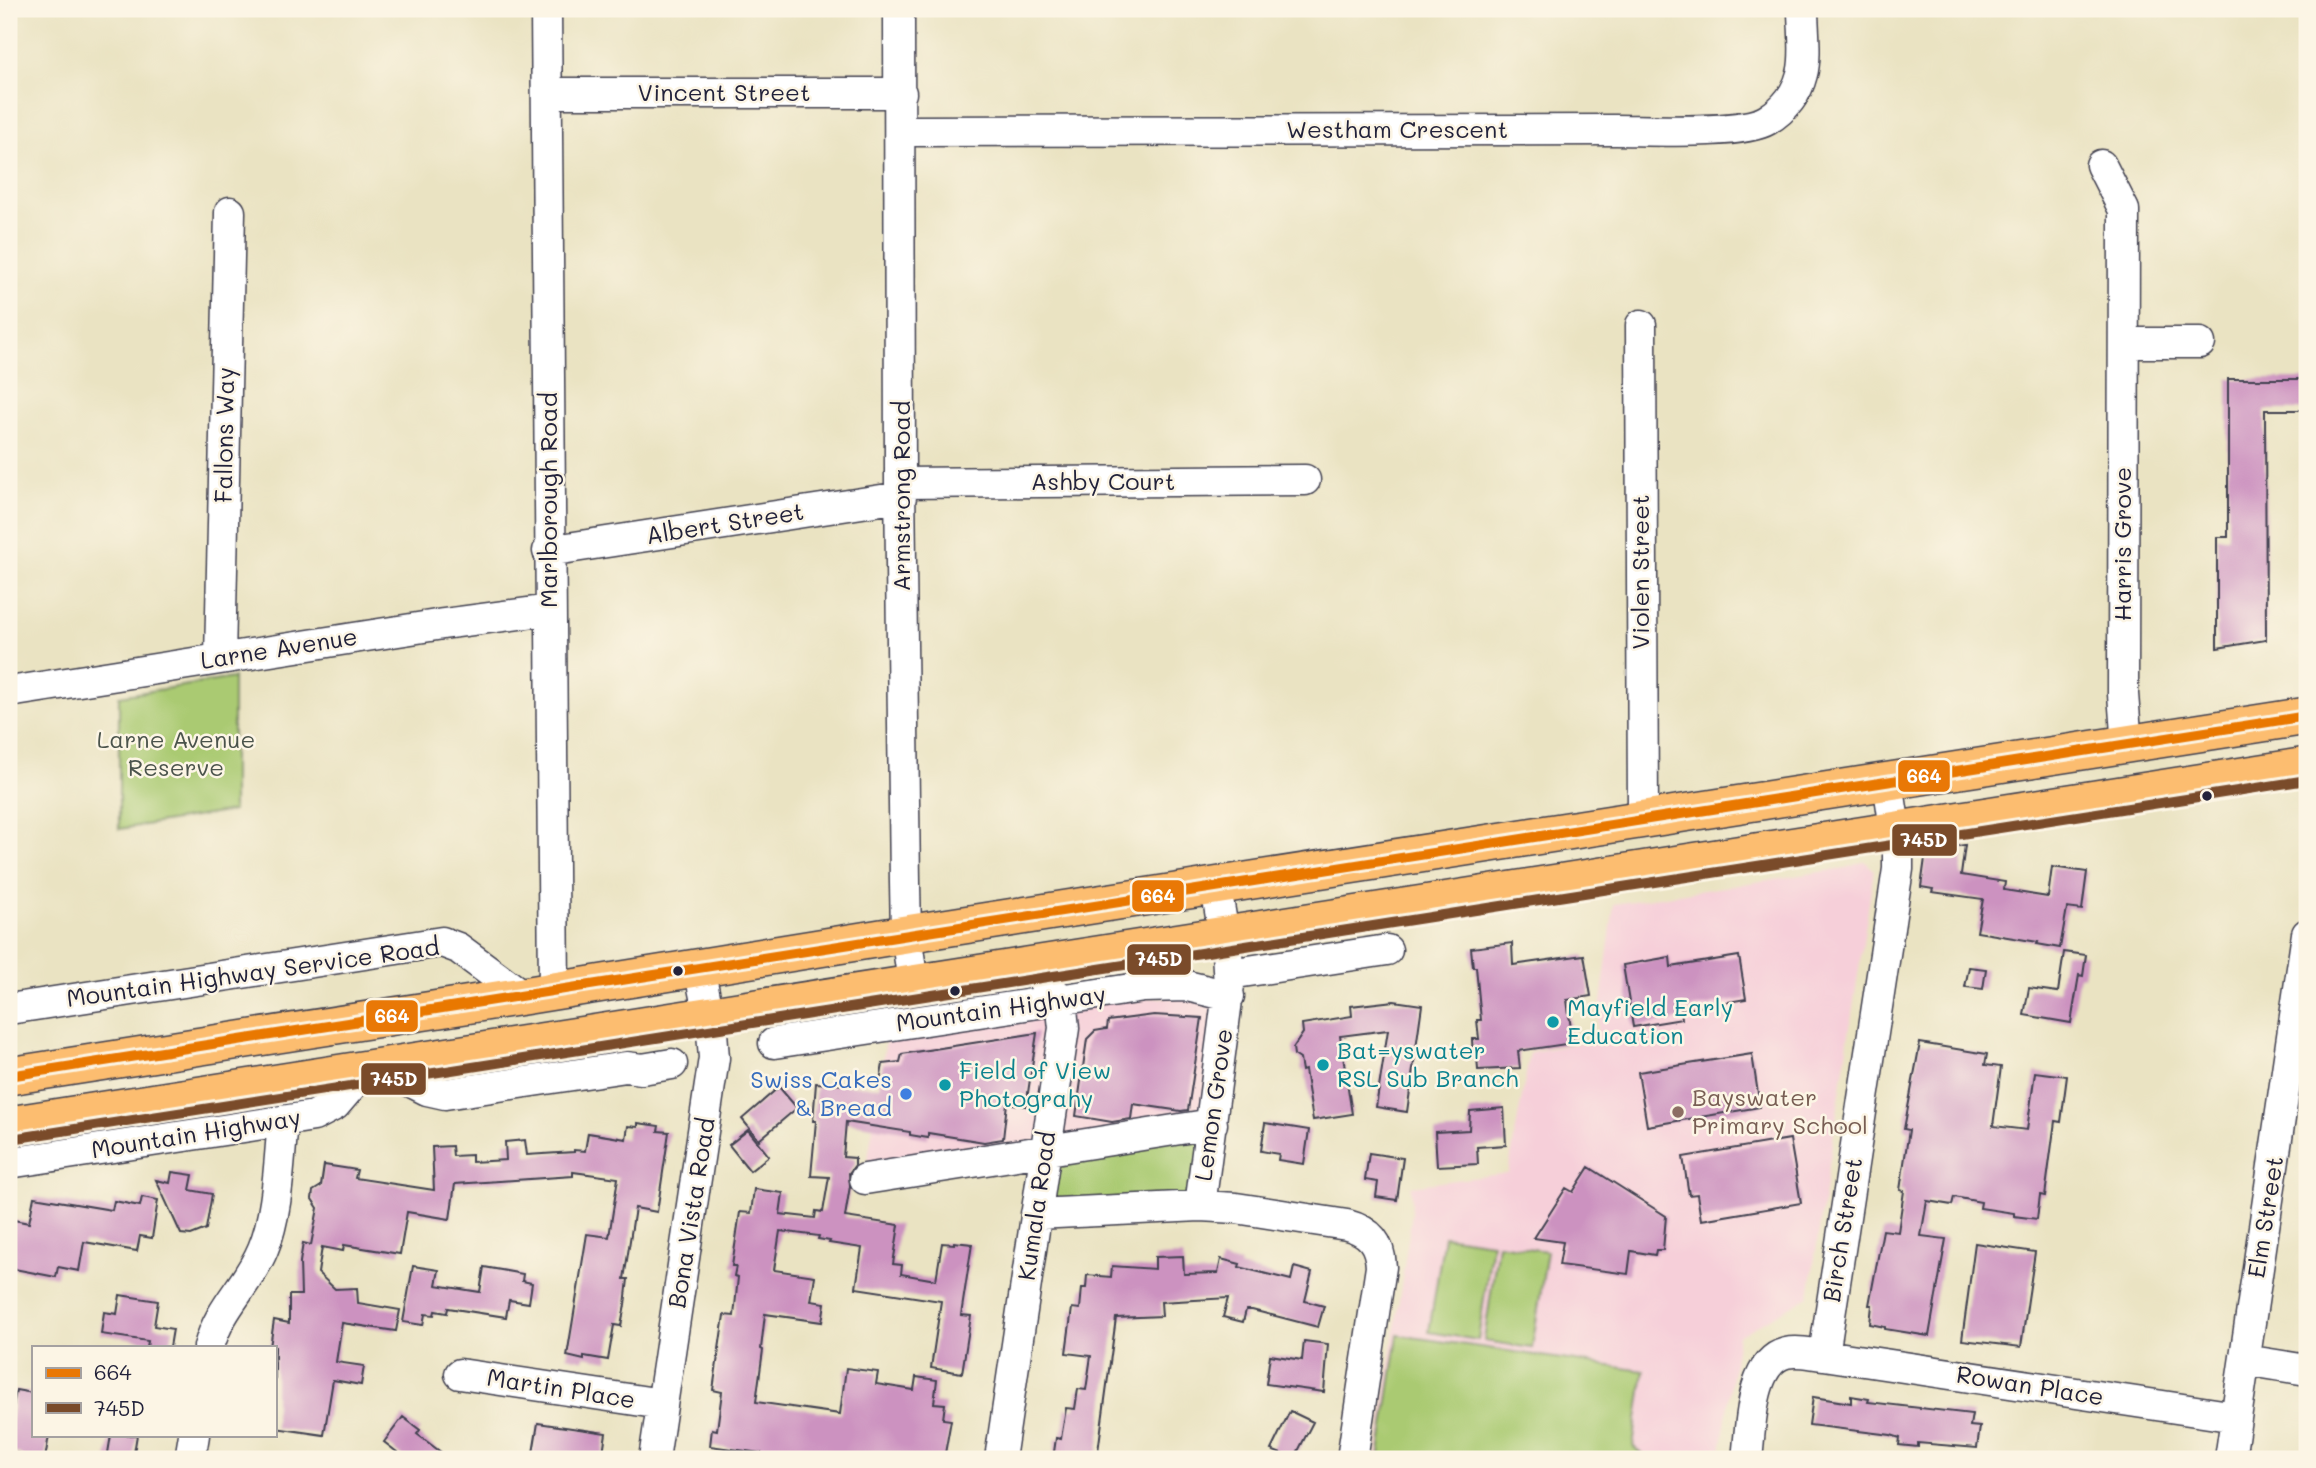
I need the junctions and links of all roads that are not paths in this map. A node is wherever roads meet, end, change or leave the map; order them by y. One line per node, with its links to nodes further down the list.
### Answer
1 (546, 9): 4 (street, Marlborough Road)
2 (900, 9): 5 (street, Armstrong Road)
3 (1803, 9): 6 (street, Westham Crescent)
4 (547, 93): 5 (street, Vincent Street); 14 (street, Marlborough Road)
5 (901, 93): 6 (street, Armstrong Road)
6 (901, 131): 13 (street, Armstrong Road)
7 (2101, 164): 10 (street, Harris Grove)
8 (230, 212): 16 (street, Fallons Way)
9 (1641, 325): 22 (street, Violen Street)
10 (2124, 343): 11 (street); 19 (street, Harris Grove)
11 (2200, 343)
12 (1305, 481): 13 (street, Ashby Court)
13 (901, 490): 14 (street, Albert Street); 25 (street, Armstrong Road)
14 (548, 551): 15 (street, Marlborough Road)
15 (550, 610): 16 (street, Larne Avenue); 35 (street, Marlborough Road)
16 (220, 658): 17 (street, Larne Avenue)
17 (9, 692)
18 (2307, 716): 19 (main road)
19 (2127, 746): 21 (main road)
20 (2307, 766): 23 (main road, Mountain Highway)
21 (1888, 782): 22 (main road); 23 (street, Birch Street)
22 (1643, 819): 24 (main road)
23 (1896, 830): 26 (main road, Mountain Highway); 59 (street, Birch Street)
24 (1216, 887): 25 (main road); 26 (street, Lemon Grove)
25 (906, 934): 31 (main road); 32 (street, Armstrong Road)
26 (1224, 934): 28 (main road, Mountain Highway); 34 (street, Lemon Grove)
27 (2307, 934): 47 (street, Elm Street)
28 (1186, 941): 30 (main road, Mountain Highway); 33 (street)
29 (1387, 950): 34 (street, Mountain Highway)
30 (1030, 965): 32 (main road, Mountain Highway); 36 (street)
31 (699, 967): 35 (main road); 39 (street, Bona Vista Road)
32 (913, 983): 37 (main road, Mountain Highway)
33 (1144, 987): 34 (street, Mountain Highway); 36 (street, Mountain Highway)
34 (1228, 991): 50 (street, Lemon Grove)
35 (538, 994): 38 (street, Mountain Highway Service Road); 46 (main road)
36 (1061, 1000): 41 (street, Mountain Highway); 53 (street, Kumala Road)
37 (779, 1004): 39 (main road, Mountain Highway); 41 (street)
38 (9, 1009)
39 (709, 1016): 40 (main road, Mountain Highway); 63 (street, Bona Vista Road)
40 (660, 1023): 44 (street); 45 (main road, Mountain Highway)
41 (835, 1034): 42 (street, Mountain Highway)
42 (774, 1043)
43 (672, 1065): 44 (street)
44 (626, 1067): 45 (street)
45 (374, 1068): 48 (main road, Mountain Highway); 49 (street, Mountain Highway)
46 (9, 1076)
47 (2297, 1082): 60 (street, Elm Street)
48 (177, 1100): 51 (main road, Mountain Highway); 52 (street)
49 (283, 1122): 52 (street, Mountain Highway); 58 (street)
50 (1212, 1124): 53 (street); 56 (street, Lemon Grove)
51 (9, 1125)
52 (226, 1130): 54 (street, Mountain Highway)
53 (1045, 1151): 55 (street); 57 (street, Kumala Road)
54 (9, 1163)
55 (865, 1179)
56 (1200, 1206): 57 (street, Lemon Grove); 69 (street, Lemon Grove)
57 (1036, 1214): 68 (street, Kumala Road)
58 (209, 1346)
59 (1824, 1355): 64 (street, Rowan Place); 70 (street)
60 (2245, 1360): 61 (street); 64 (street, Elm Street)
61 (2307, 1370)
62 (460, 1374): 63 (street, Martin Place)
63 (662, 1404): 67 (street, Bona Vista Road)
64 (2236, 1417): 71 (street, Elm Street)
65 (194, 1436): 66 (street)
66 (190, 1459)
67 (654, 1459)
68 (1000, 1459)
69 (1352, 1459)
70 (1746, 1459)
71 (2230, 1459)

